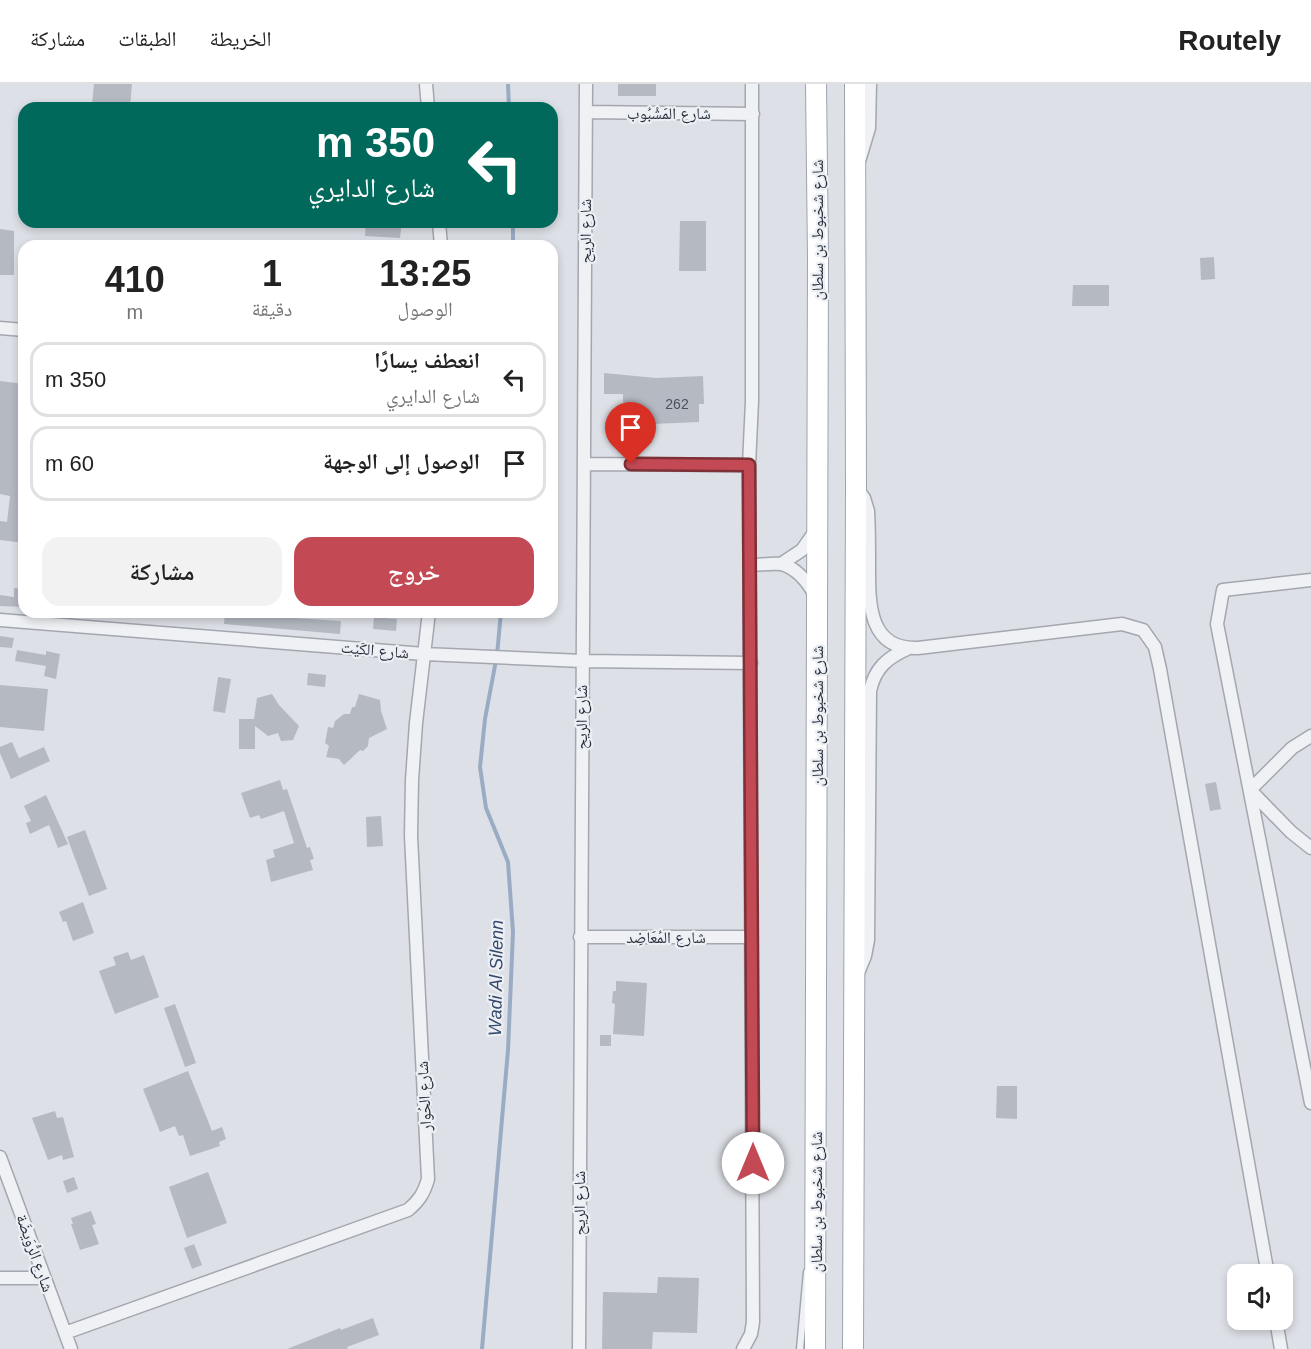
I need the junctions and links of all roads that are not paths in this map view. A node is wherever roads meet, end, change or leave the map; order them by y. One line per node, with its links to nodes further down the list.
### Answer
1 (426, 84): 7 (street)
2 (586, 84): 8 (street, شارع الريح)
3 (752, 84): 9 (street)
4 (816, 84): 16 (main road, شارع شخبوط بن سلطان)
5 (855, 84): 10 (main road)
6 (870, 84): 10 (street)
7 (428, 102)
8 (586, 112): 9 (street, شارع المَشْبُوب); 13 (street, شارع الريح)
9 (753, 114): 14 (street)
10 (856, 167): 15 (main road)
11 (0, 328): 12 (street)
12 (18, 330)
13 (584, 464): 14 (street); 25 (street, شارع الريح)
14 (749, 465): 18 (street)
15 (856, 488): 23 (street); 32 (main road)
16 (817, 529): 17 (street); 20 (main road, شارع شخبوط بن سلطان)
17 (781, 564): 18 (street); 20 (street)
18 (751, 565): 26 (street)
19 (1311, 580): 28 (street)
20 (817, 599): 35 (main road, شارع شخبوط بن سلطان)
21 (428, 618): 24 (street, شارع الحُوار)
22 (0, 620): 24 (street, شارع الكَيْت)
23 (907, 649): 32 (street); 36 (street)
24 (424, 654): 25 (street, شارع الكَيْت); 40 (street, شارع الحُوار)
25 (582, 661): 26 (street, شارع الكَيْت); 30 (street, شارع الريح)
26 (752, 663): 31 (street)
27 (1311, 736): 28 (street)
28 (1250, 790): 29 (street); 33 (street)
29 (1311, 848)
30 (580, 937): 31 (street, شارع المُعَاضِد); 42 (street, شارع الريح)
31 (751, 937): 43 (street)
32 (855, 979): 46 (main road)
33 (1311, 1103)
34 (0, 1157): 38 (street, شارع الرُّوَيضَة)
35 (816, 1224): 44 (lane); 45 (main road, شارع شخبوط بن سلطان)
36 (1266, 1264)
37 (0, 1278): 38 (street)
38 (44, 1278): 40 (street, شارع الرُّوَيضَة)
39 (1278, 1330): 47 (street)
40 (65, 1333): 41 (street, شارع الرُّوَيضَة)
41 (71, 1349)
42 (579, 1349)
43 (743, 1349)
44 (800, 1349)
45 (815, 1349)
46 (853, 1349)
47 (1281, 1349)

